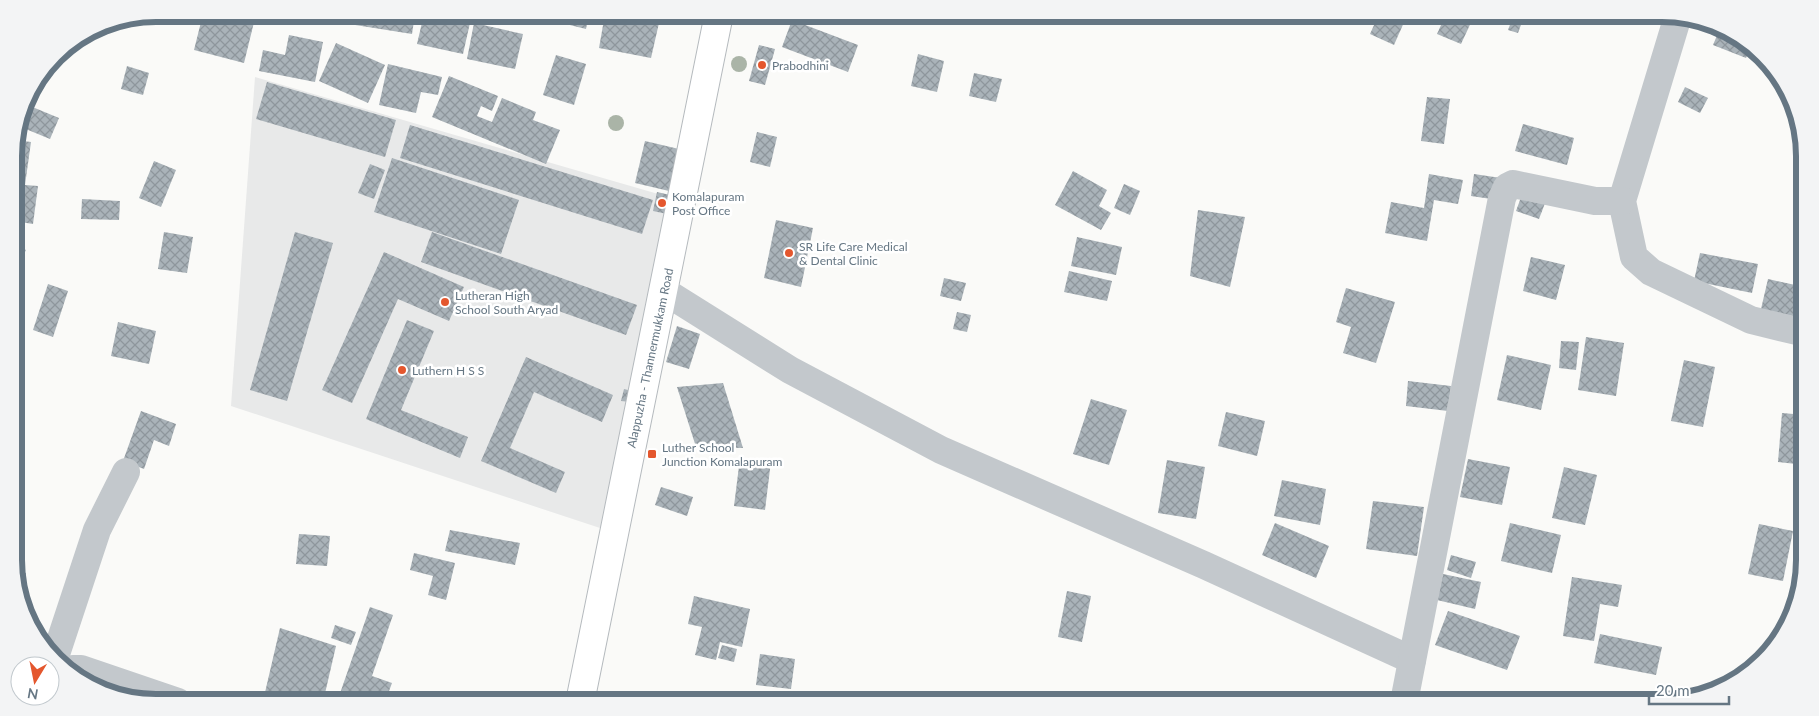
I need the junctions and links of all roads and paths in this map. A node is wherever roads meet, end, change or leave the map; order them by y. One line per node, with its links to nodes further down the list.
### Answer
1 (717, 22): 4 (main road, Alappuzha - Thannermukkam Road)
2 (1676, 24): 3 (street)
3 (1622, 201): 5 (street); 8 (street)
4 (664, 292): 8 (street); 12 (main road, Alappuzha - Thannermukkam Road)
5 (1796, 331)
6 (126, 472): 7 (street)
7 (57, 649)
8 (1412, 660): 10 (street)
9 (79, 669): 11 (street)
10 (1406, 693)
11 (153, 694)
12 (582, 694)

